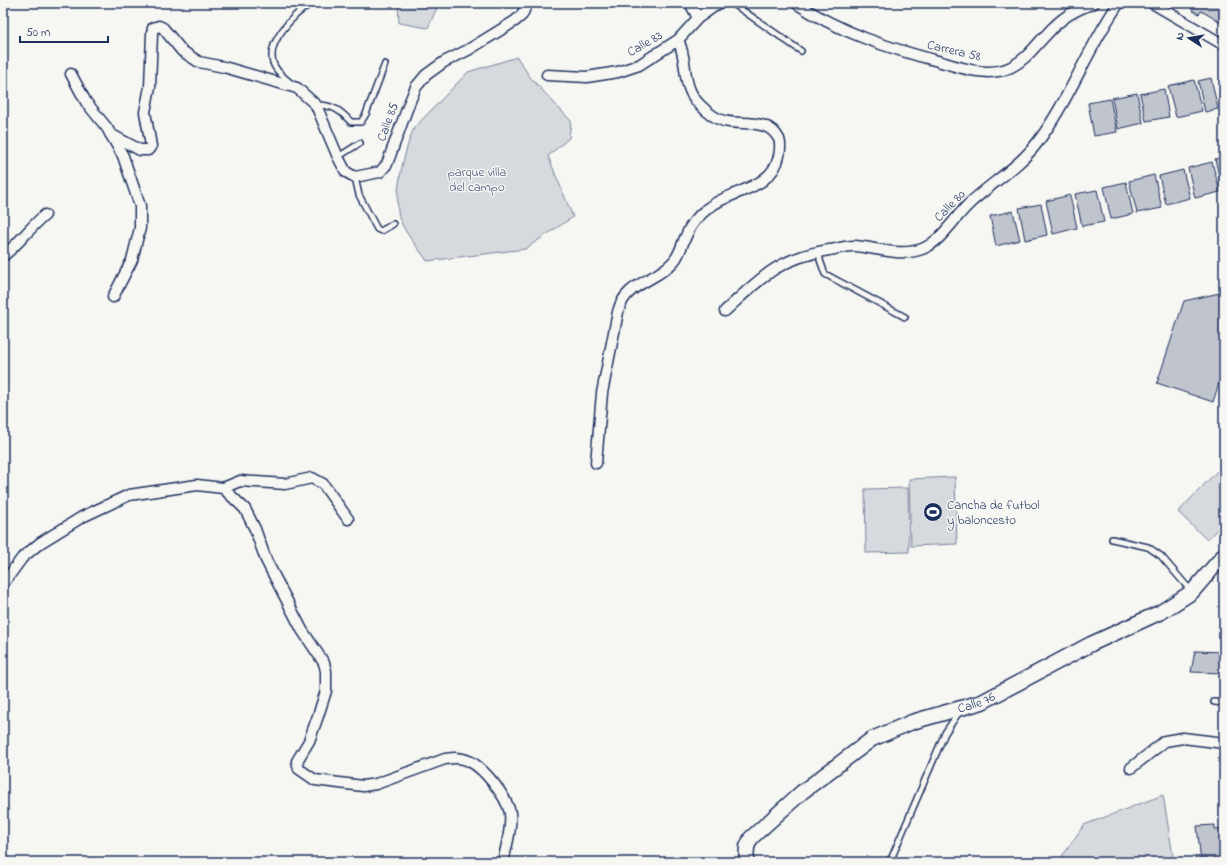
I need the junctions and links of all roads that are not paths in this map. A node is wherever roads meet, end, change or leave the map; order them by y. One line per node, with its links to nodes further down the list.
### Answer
1 (312, 3): 17 (lane)
2 (527, 3): 22 (street, Calle 85)
3 (690, 3): 10 (street)
4 (719, 3): 10 (street, Calle 83)
5 (732, 3): 13 (lane)
6 (796, 3): 7 (street, Carrera 58)
7 (1094, 3)
8 (1119, 3): 25 (street, Calle 80)
9 (1152, 3): 12 (street)
10 (698, 18): 11 (street, Calle 83)
11 (678, 40): 16 (street, Calle 83); 30 (street)
12 (1224, 45)
13 (801, 51)
14 (385, 64): 18 (lane)
15 (71, 74): 19 (street)
16 (547, 75)
17 (298, 88): 18 (street); 19 (street)
18 (316, 105): 21 (street)
19 (110, 134): 27 (street)
20 (360, 143): 21 (lane)
21 (338, 157): 22 (street)
22 (355, 177): 24 (lane)
23 (45, 215): 26 (street)
24 (393, 224)
25 (820, 252): 28 (street, Calle 80); 29 (lane)
26 (3, 256)
27 (113, 297)
28 (725, 311)
29 (905, 318)
30 (596, 463)
31 (223, 488): 32 (street); 36 (street); 43 (street)
32 (348, 519)
33 (1112, 539): 37 (lane)
34 (1224, 555): 35 (street, Calle 76)
35 (1220, 566): 37 (street, Calle 76)
36 (3, 584)
37 (1192, 592): 40 (street, Calle 76)
38 (1214, 702): 39 (lane)
39 (1224, 703)
40 (961, 709): 44 (street, Calle 76); 45 (lane)
41 (1224, 743): 42 (street)
42 (1131, 768)
43 (503, 862)
44 (746, 862)
45 (888, 862)

